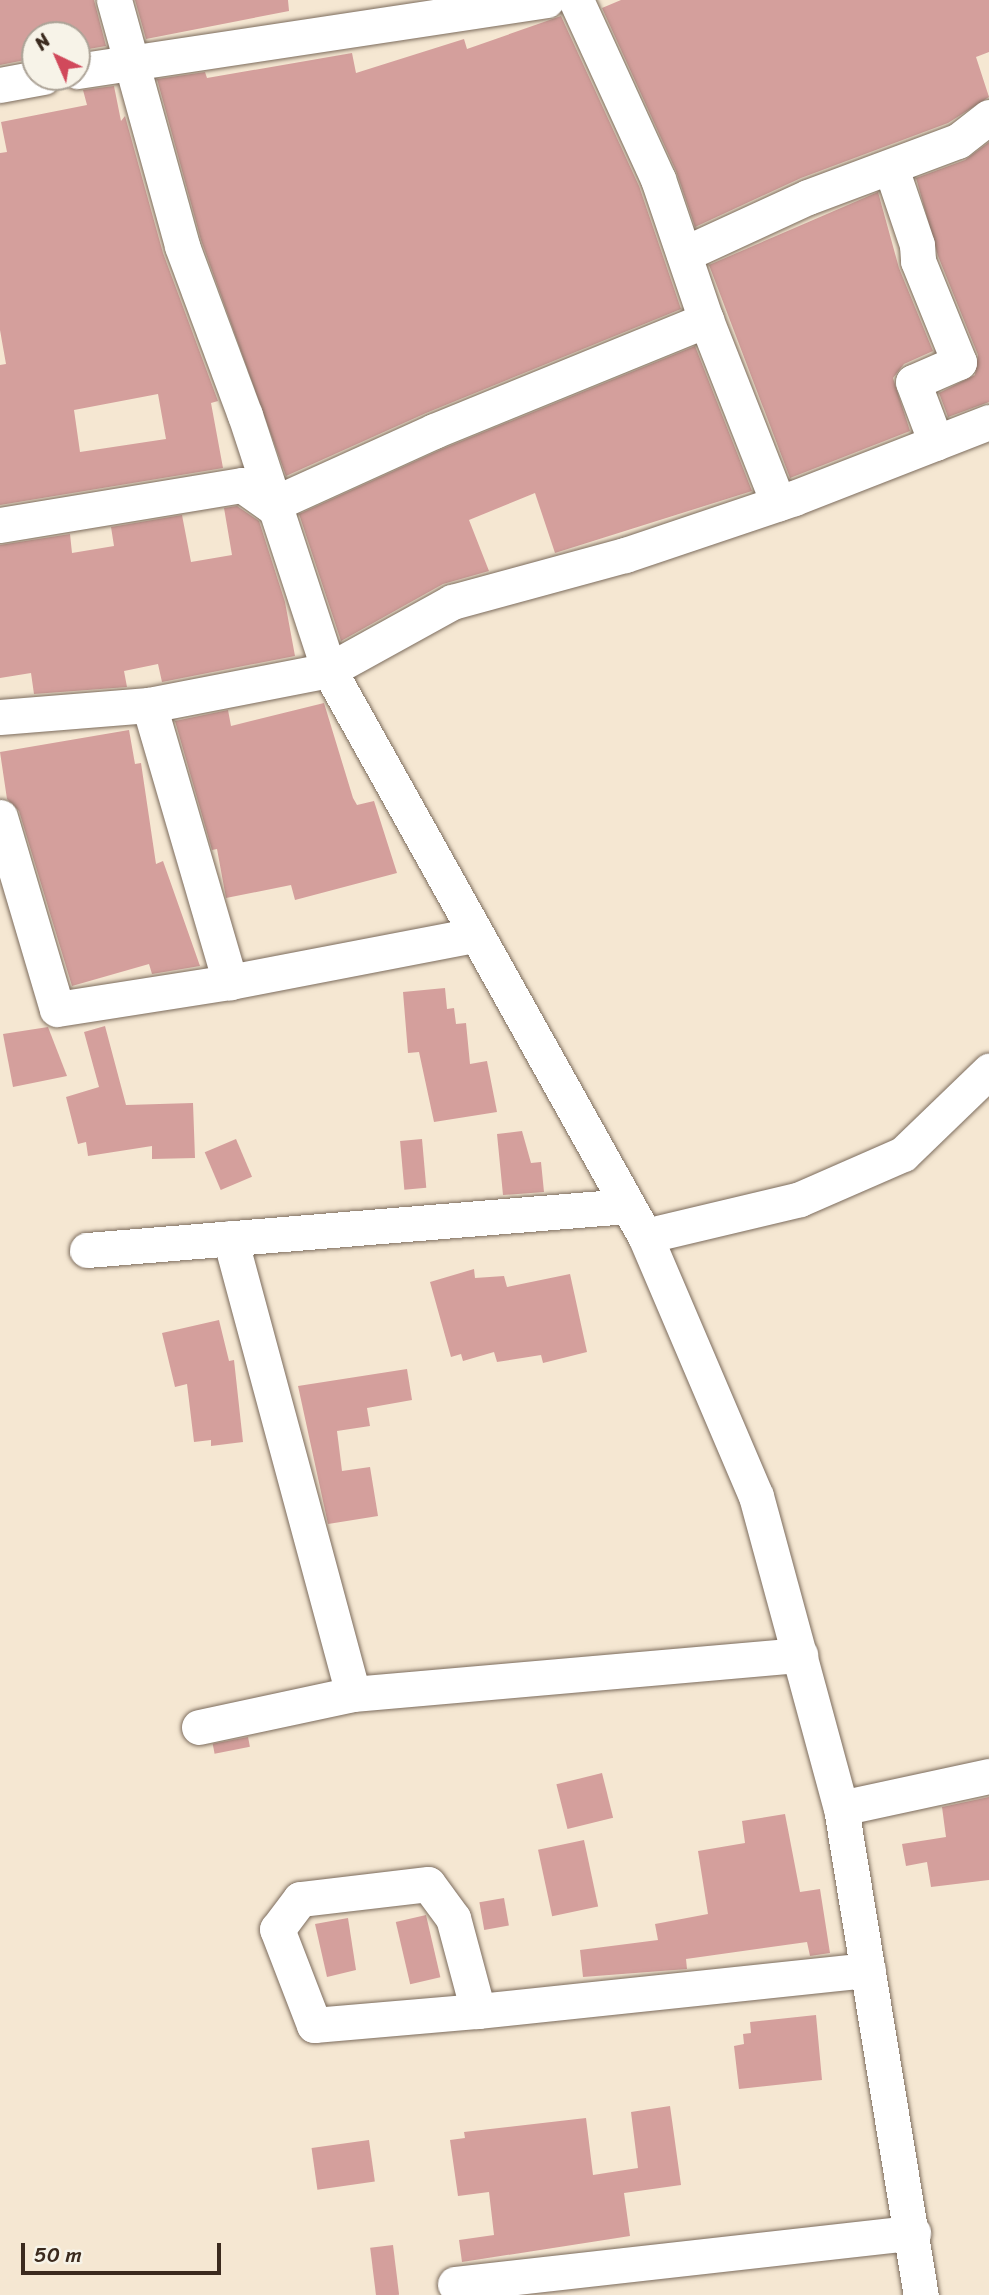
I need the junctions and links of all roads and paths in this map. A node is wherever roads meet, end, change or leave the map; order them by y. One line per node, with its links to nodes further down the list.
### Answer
1 (114, 0): 4 (street)
2 (547, 0): 4 (street)
3 (576, 0): 10 (street)
4 (129, 61): 5 (street); 15 (street)
5 (91, 68)
6 (21, 81): 7 (street)
7 (0, 85)
8 (989, 117): 9 (street)
9 (891, 168): 10 (street); 13 (street)
10 (684, 254): 11 (street)
11 (706, 320): 14 (street); 15 (street)
12 (989, 422): 13 (street)
13 (936, 443): 14 (street)
14 (778, 503): 17 (street)
15 (271, 505): 16 (street); 17 (street)
16 (0, 525)
17 (329, 670): 18 (street); 21 (street)
18 (149, 705): 19 (street); 22 (street)
19 (0, 717)
20 (0, 817): 22 (street)
21 (475, 935): 22 (street); 24 (street)
22 (230, 982)
23 (989, 1071): 25 (street)
24 (627, 1206): 25 (street); 26 (street)
25 (645, 1236): 28 (street)
26 (230, 1238): 27 (street); 29 (street)
27 (87, 1250)
28 (800, 1655): 29 (street); 32 (street)
29 (353, 1694): 30 (street)
30 (199, 1727)
31 (989, 1776): 32 (street)
32 (841, 1808): 33 (street)
33 (868, 1970): 34 (street); 35 (street)
34 (478, 2011): 34 (street)
35 (913, 2233): 36 (street); 37 (street)
36 (455, 2284)
37 (921, 2295)

